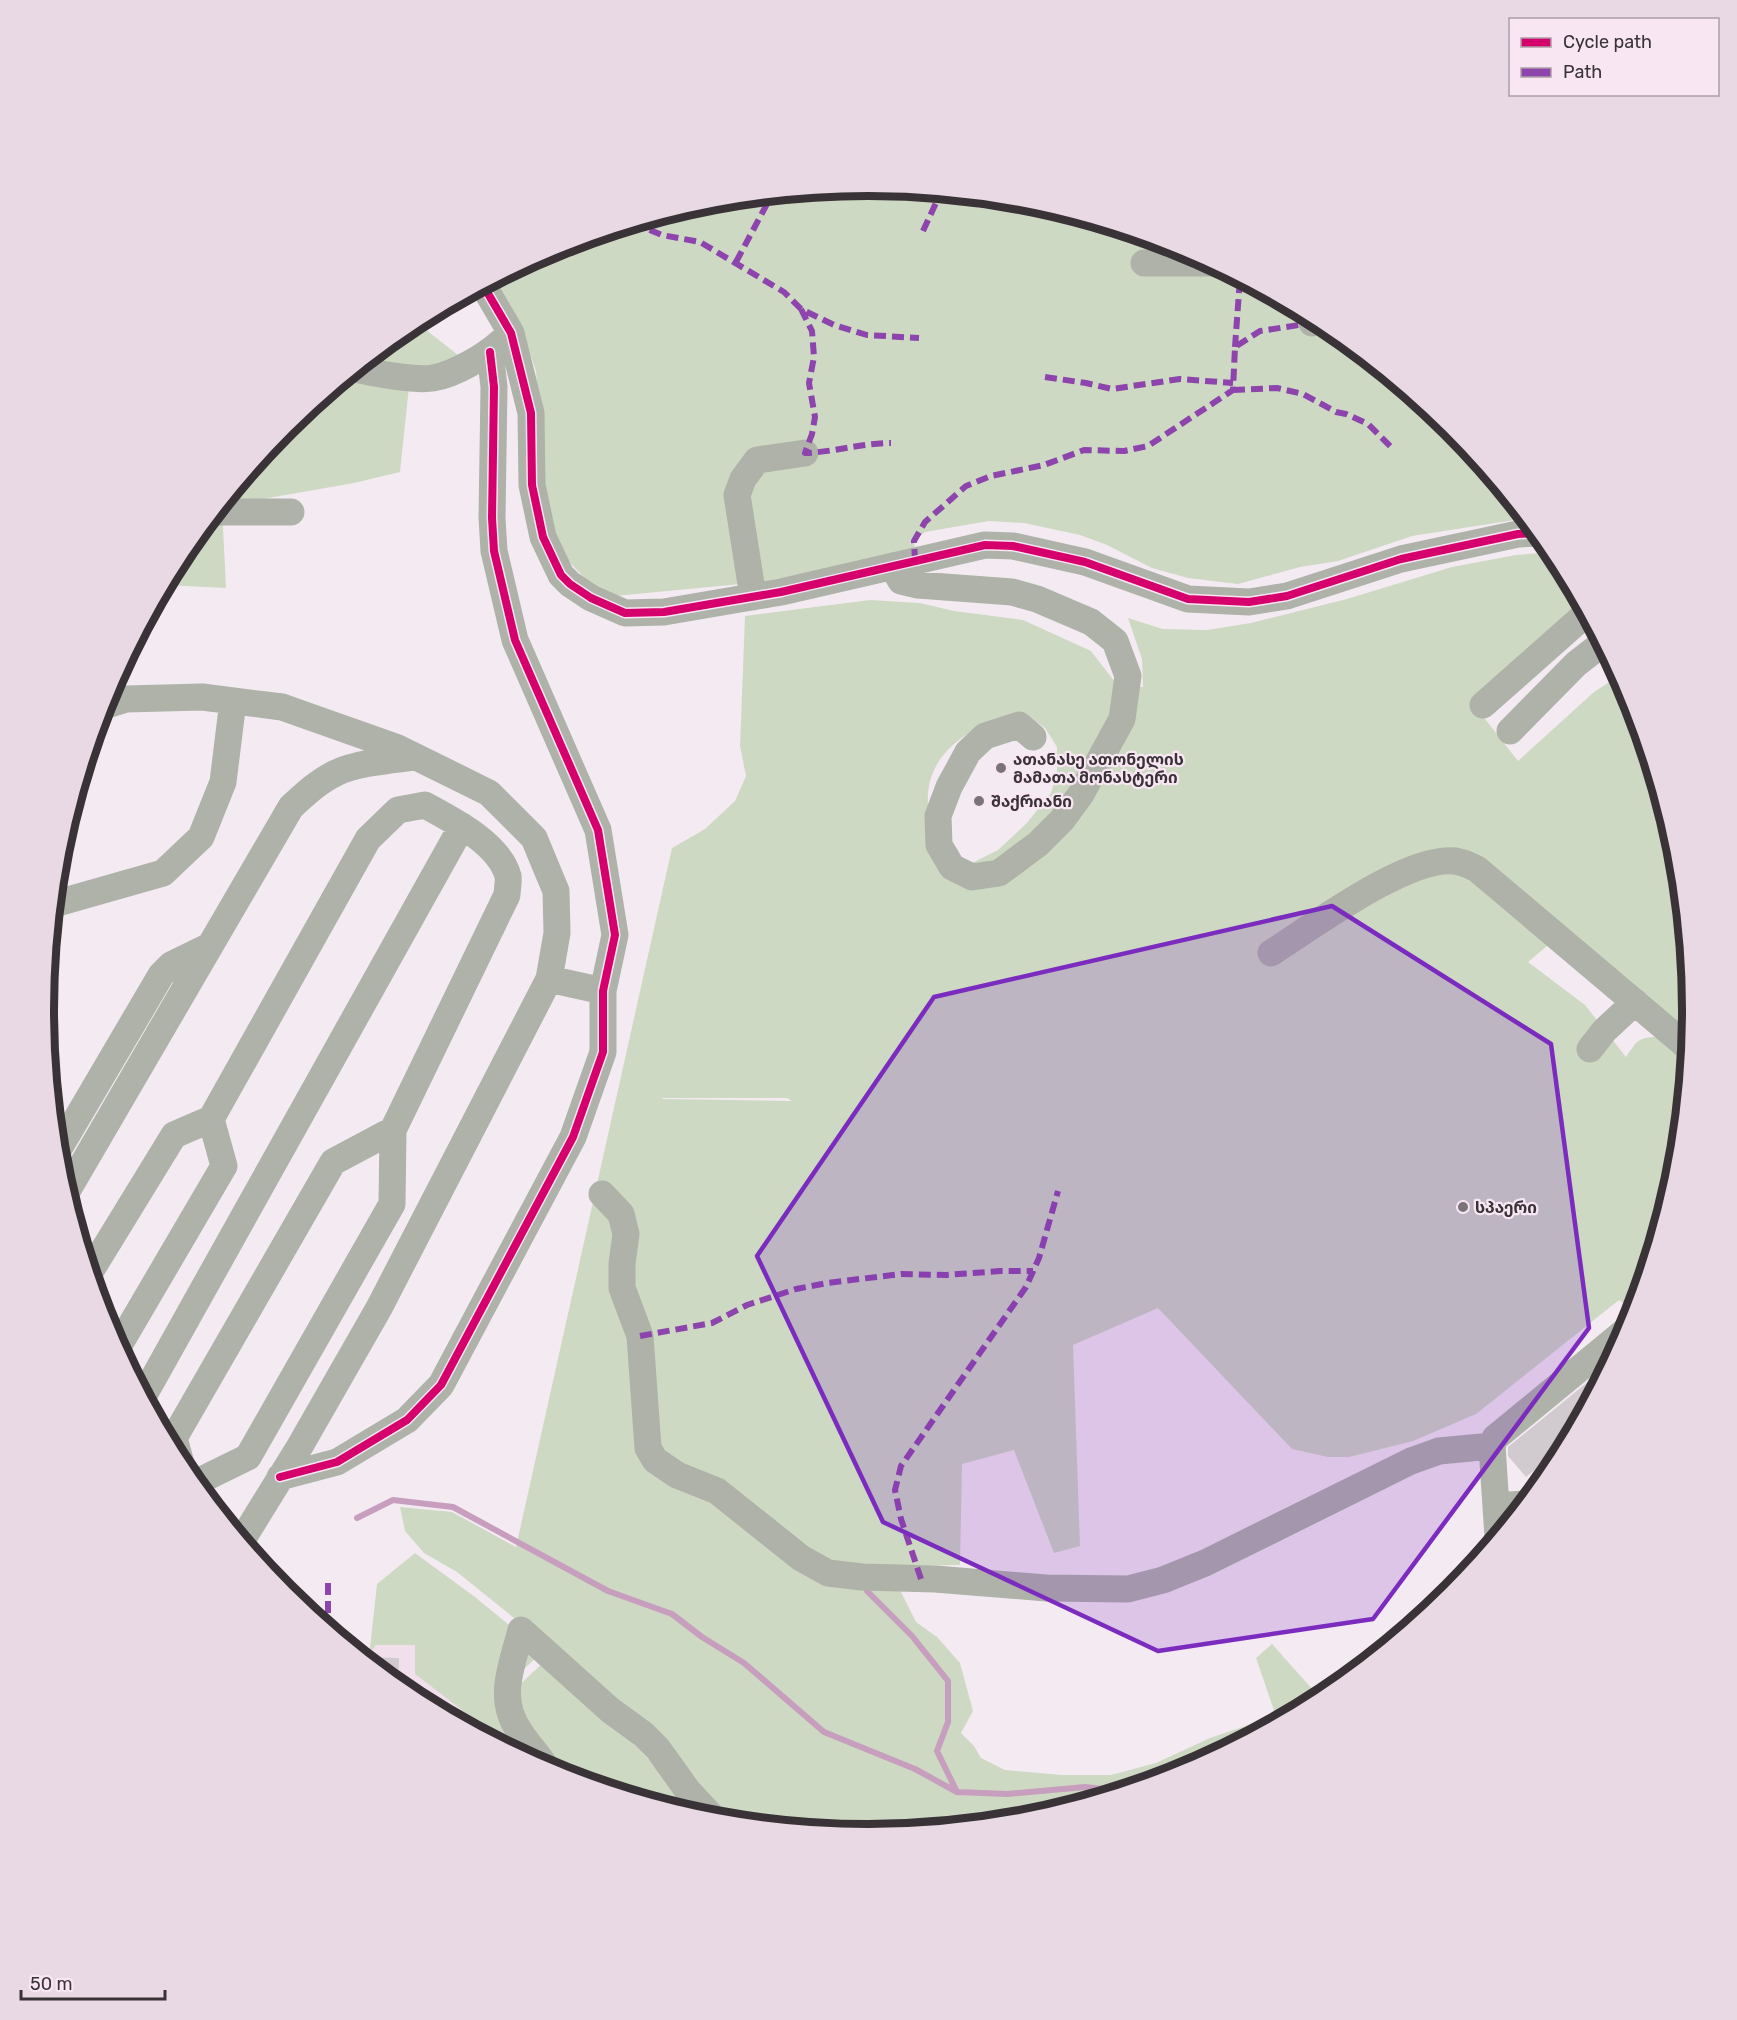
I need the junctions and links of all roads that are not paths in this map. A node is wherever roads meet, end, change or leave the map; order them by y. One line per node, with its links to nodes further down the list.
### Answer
1 (1144, 263): 2 (street)
2 (1192, 263)
3 (486, 291): 4 (street)
4 (511, 333): 5 (street); 12 (street)
5 (490, 352): 6 (street); 26 (street)
6 (365, 370)
7 (805, 453): 12 (street)
8 (224, 512): 9 (street)
9 (291, 512)
10 (1529, 533): 11 (street)
11 (892, 566): 12 (street); 19 (street)
12 (753, 597)
13 (1582, 618): 17 (street)
14 (1598, 647): 18 (street)
15 (233, 701): 16 (street); 20 (street); 22 (street)
16 (114, 703)
17 (1483, 705)
18 (1510, 731)
19 (1033, 737)
20 (416, 757): 23 (street); 25 (street)
21 (462, 826): 30 (street); 31 (street); 38 (street)
22 (61, 902)
23 (210, 946): 32 (street); 33 (street)
24 (1271, 953): 27 (street)
25 (549, 979): 26 (street); 41 (street)
26 (603, 992): 41 (street)
27 (1635, 1002): 28 (street); 29 (street)
28 (1682, 1042)
29 (1590, 1049)
30 (211, 1119): 35 (street); 36 (street)
31 (393, 1130): 39 (street); 42 (street)
32 (65, 1139)
33 (73, 1181)
34 (602, 1194): 40 (street)
35 (95, 1264)
36 (123, 1337)
37 (1612, 1342): 40 (street)
38 (148, 1388)
39 (175, 1436)
40 (1492, 1446): 44 (street)
41 (280, 1477): 46 (street)
42 (203, 1479)
43 (1516, 1505): 44 (street)
44 (1496, 1506): 45 (street)
45 (1497, 1527)
46 (245, 1534)
47 (538, 1754): 48 (street)
48 (703, 1807)

